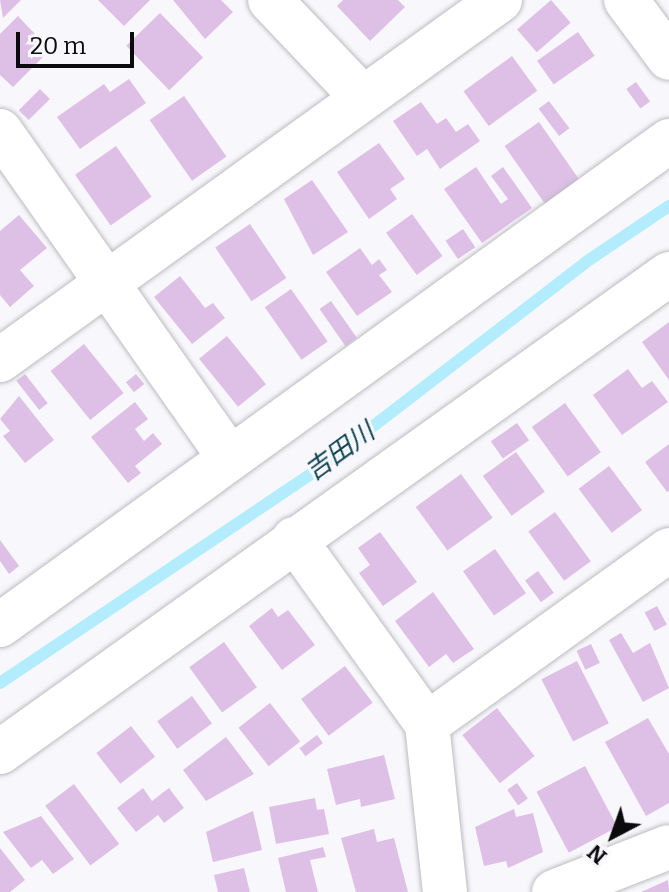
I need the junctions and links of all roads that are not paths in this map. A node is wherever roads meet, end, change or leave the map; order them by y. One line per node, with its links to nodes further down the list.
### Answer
1 (270, 0): 5 (street)
2 (500, 0): 5 (street)
3 (626, 0): 4 (street)
4 (669, 58)
5 (361, 96): 9 (street)
6 (0, 131): 9 (street)
7 (669, 141): 11 (street)
8 (669, 274): 12 (street)
9 (107, 282): 10 (street); 11 (street)
10 (0, 360)
11 (230, 458): 14 (street)
12 (294, 539): 15 (street); 16 (street)
13 (669, 550): 15 (street)
14 (0, 625)
15 (427, 724): 18 (street)
16 (0, 752)
17 (669, 847): 19 (street)
18 (445, 892)
19 (554, 892)

